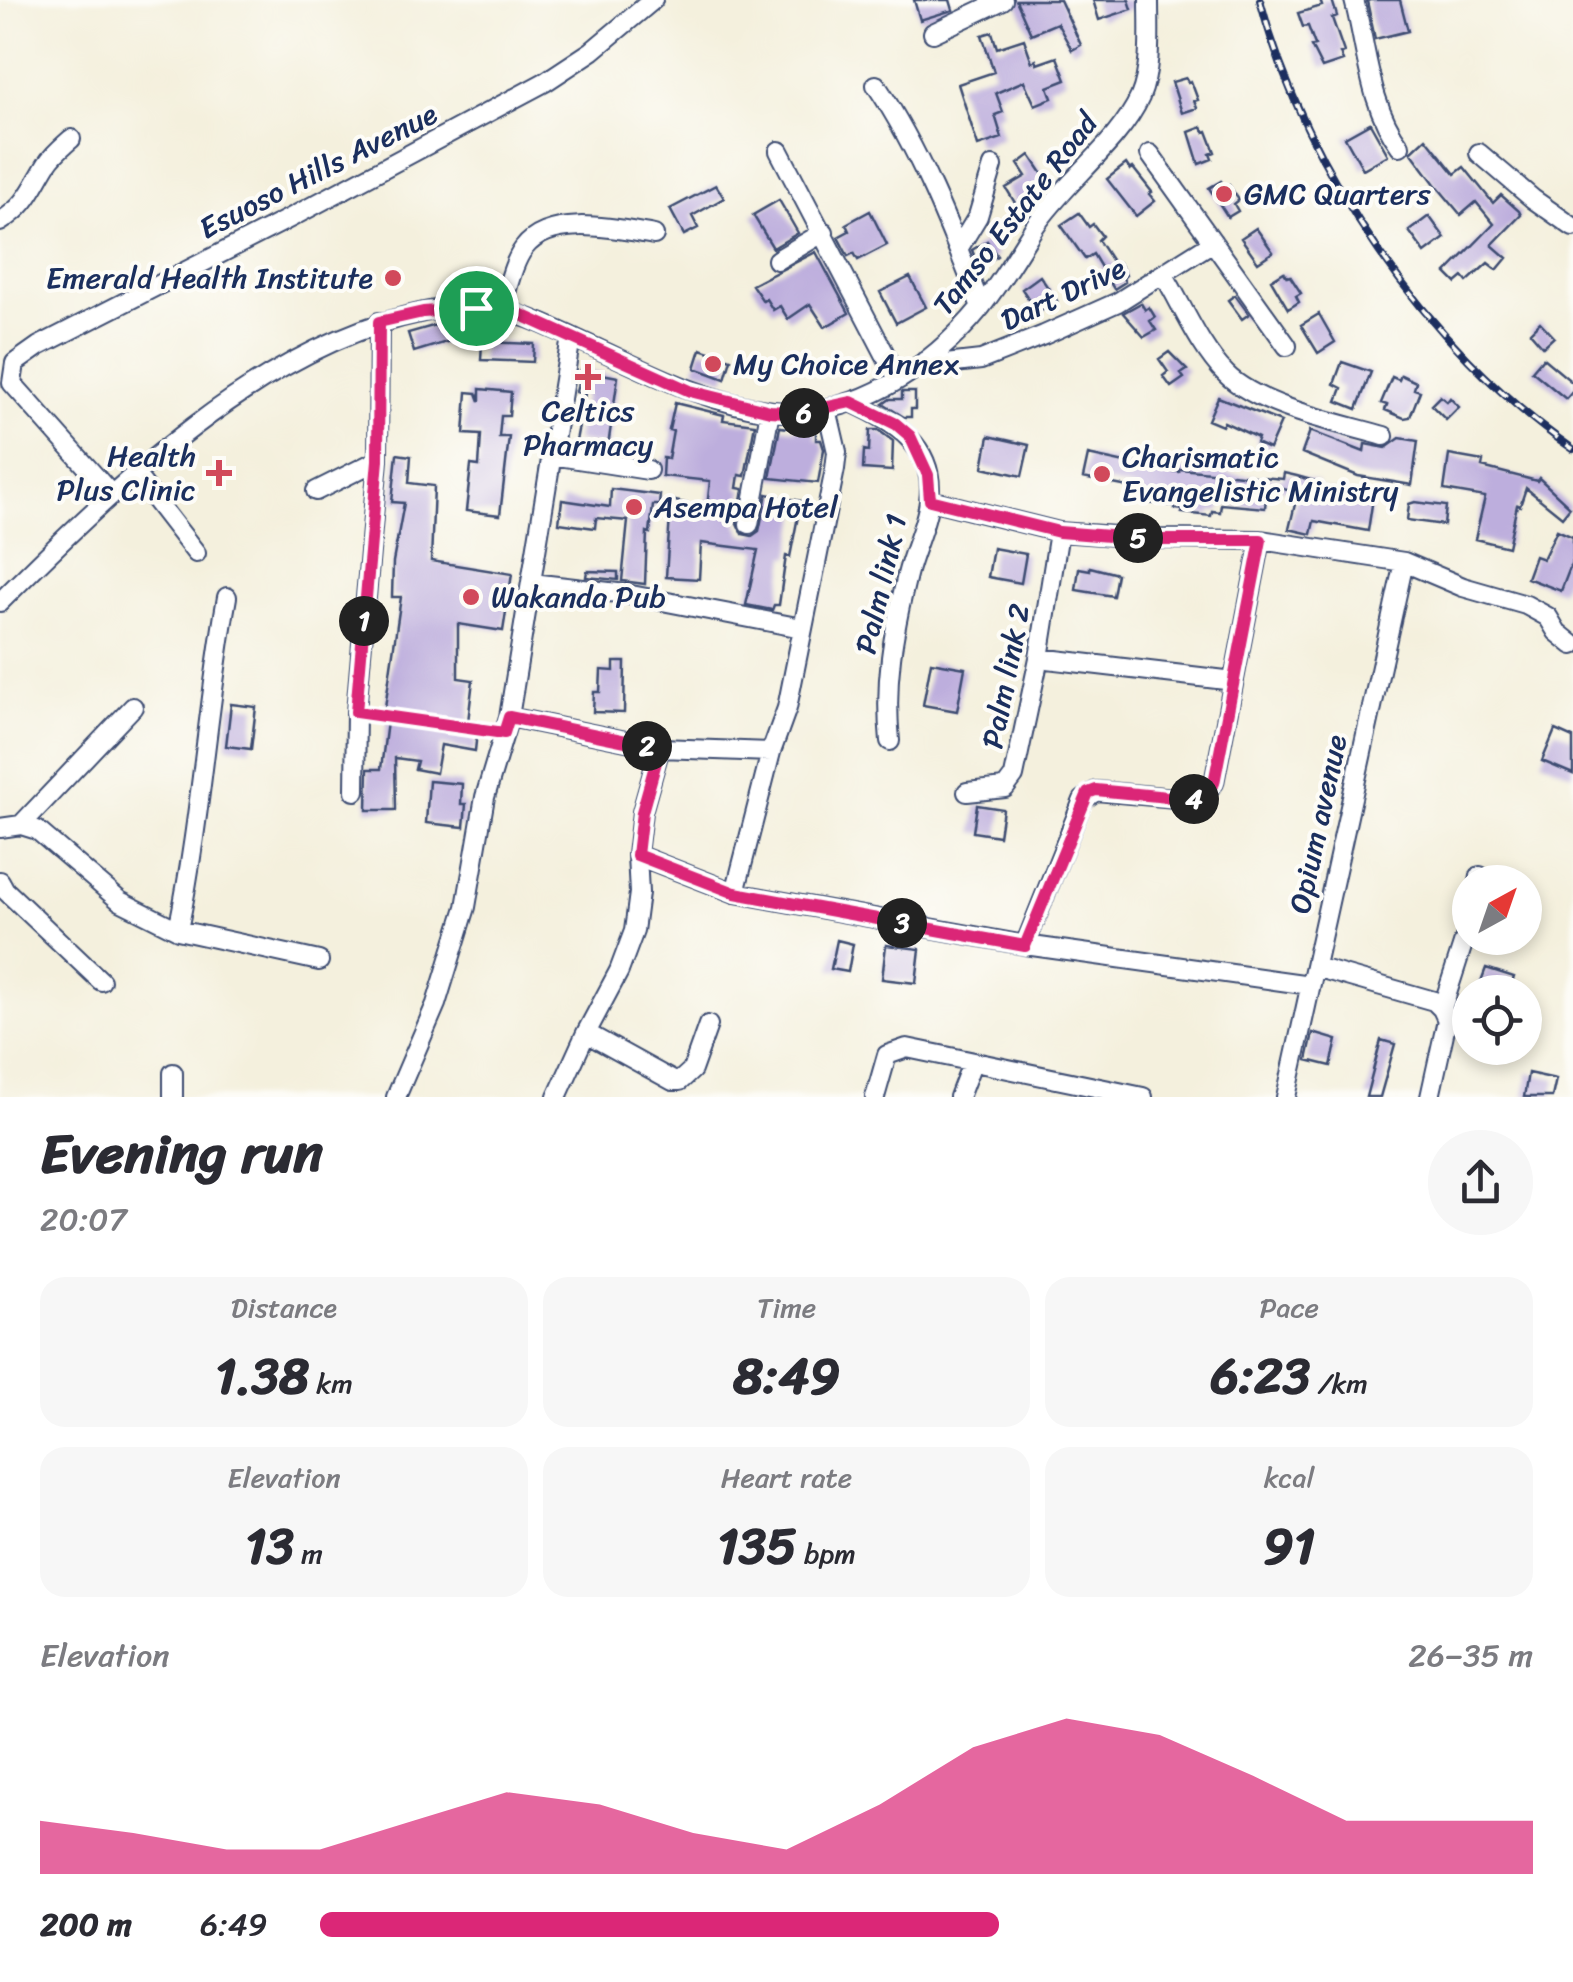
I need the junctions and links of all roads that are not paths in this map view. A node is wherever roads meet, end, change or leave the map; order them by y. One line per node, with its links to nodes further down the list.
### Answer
1 (653, 0): 37 (street, Esuoso Hills Avenue)
2 (1003, 0): 5 (street)
3 (1150, 0): 21 (street, Tamso Estate Road)
4 (1354, 0): 8 (street)
5 (933, 33)
6 (876, 85): 18 (street)
7 (71, 138): 13 (street)
8 (1400, 146)
9 (780, 151): 15 (street)
10 (1479, 153): 14 (street)
11 (1150, 154): 17 (street)
12 (994, 166): 18 (street)
13 (0, 222)
14 (1573, 227)
15 (824, 232): 19 (street); 27 (street)
16 (654, 235): 22 (street)
17 (1213, 242): 20 (street, Dart Drive); 25 (street)
18 (958, 249): 21 (street)
19 (777, 260)
20 (1164, 275): 26 (street, Dart Drive); 31 (street)
21 (981, 307): 26 (street, Tamso Estate Road)
22 (501, 308): 23 (street, Tamso Estate Road); 24 (street, Tamso Estate Road)
23 (379, 322): 33 (street); 35 (street, Tamso Estate Road)
24 (571, 337): 30 (street, Tamso Estate Road); 32 (street)
25 (1287, 346)
26 (926, 361): 27 (street, Tamso Estate Road)
27 (898, 379): 28 (street, Tamso Estate Road)
28 (851, 402): 29 (street, Tamso Estate Road); 38 (street)
29 (827, 410): 30 (street, Tamso Estate Road); 47 (street)
30 (770, 411): 39 (street)
31 (1384, 436)
32 (552, 454): 34 (street); 44 (street)
33 (378, 460): 36 (street); 56 (street)
34 (648, 470)
35 (135, 474): 37 (street, Tamso Estate Road); 42 (street)
36 (316, 491)
37 (111, 494): 46 (street, Tamso Estate Road)
38 (930, 500): 40 (street); 53 (street, Palm link 1)
39 (748, 524)
40 (1059, 532): 41 (street); 49 (street, Palm link 2)
41 (1261, 540): 43 (street); 50 (street)
42 (196, 552)
43 (1404, 562): 48 (street); 67 (street, Opium avenue)
44 (532, 583): 47 (street); 52 (street)
45 (227, 597): 63 (street)
46 (0, 602)
47 (802, 628): 55 (street)
48 (1573, 645)
49 (1040, 658): 50 (street); 57 (street, Palm link 2)
50 (1234, 681): 64 (street)
51 (133, 707): 58 (street)
52 (506, 725): 54 (street); 75 (street)
53 (890, 742)
54 (660, 748): 55 (street); 60 (street)
55 (771, 752): 62 (street)
56 (355, 791)
57 (967, 792)
58 (21, 826): 59 (street); 63 (street)
59 (0, 828)
60 (637, 855): 62 (street); 71 (street)
61 (0, 881): 68 (street)
62 (735, 893): 64 (street)
63 (178, 930): 66 (street)
64 (1025, 946): 67 (street)
65 (1459, 955): 69 (street)
66 (319, 960)
67 (1312, 976): 69 (street); 80 (street, Opium avenue)
68 (101, 982)
69 (1442, 1009): 81 (street)
70 (708, 1025): 71 (street)
71 (586, 1033): 76 (street)
72 (972, 1063): 77 (street); 78 (street); 79 (street)
73 (172, 1073): 74 (street)
74 (172, 1097)
75 (396, 1097)
76 (557, 1097)
77 (876, 1097)
78 (959, 1097)
79 (1143, 1097)
80 (1286, 1097)
81 (1430, 1097)

